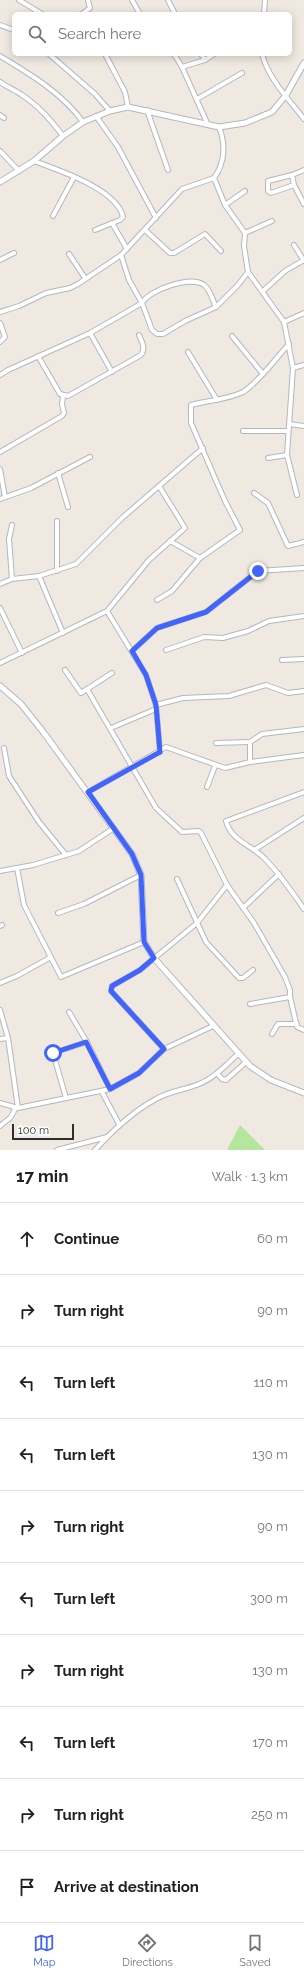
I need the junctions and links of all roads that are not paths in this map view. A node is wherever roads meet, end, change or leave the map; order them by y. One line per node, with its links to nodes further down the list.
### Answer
1 (19, 0): 6 (street)
2 (88, 0): 7 (street)
3 (132, 0): 8 (street)
4 (168, 0): 9 (street)
5 (266, 0): 10 (street)
6 (39, 12)
7 (85, 12)
8 (139, 12)
9 (174, 12)
10 (264, 12)
11 (0, 25): 12 (street)
12 (12, 29)
13 (0, 56): 34 (street)
14 (51, 56): 29 (street)
15 (106, 56): 27 (street)
16 (175, 56): 22 (street)
17 (203, 56): 20 (street)
18 (211, 56): 20 (street)
19 (263, 56): 25 (street)
20 (205, 60): 22 (street)
21 (304, 63): 25 (street)
22 (182, 67): 26 (street)
23 (242, 73): 26 (street)
24 (0, 82): 37 (street)
25 (286, 95): 33 (street); 36 (street)
26 (197, 99): 35 (street)
27 (128, 107): 28 (street); 29 (street)
28 (147, 110): 35 (street); 40 (street)
29 (110, 112): 31 (street)
30 (0, 115): 32 (street)
31 (96, 116): 34 (street); 52 (street)
32 (4, 118)
33 (304, 119)
34 (83, 122): 37 (street)
35 (208, 126): 36 (street)
36 (219, 127): 45 (street)
37 (63, 136): 39 (street)
38 (0, 151): 42 (street)
39 (34, 162): 42 (street); 44 (street)
40 (168, 170)
41 (304, 170): 43 (street)
42 (19, 171): 46 (street)
43 (292, 175): 47 (street); 47 (street)
44 (74, 177): 51 (street); 54 (street)
45 (214, 178): 50 (street); 52 (street)
46 (0, 182)
47 (294, 185): 49 (street)
48 (245, 191): 50 (street)
49 (304, 204)
50 (225, 205): 57 (street)
51 (53, 216)
52 (156, 218): 56 (street)
53 (272, 221): 57 (street)
54 (112, 223): 55 (street); 59 (street)
55 (95, 230)
56 (145, 230): 59 (street); 60 (street)
57 (245, 233): 66 (street)
58 (294, 245): 65 (street)
59 (127, 249): 63 (street)
60 (221, 251)
61 (14, 253): 64 (street)
62 (69, 254): 67 (street)
63 (121, 255): 67 (street); 69 (street)
64 (0, 260)
65 (304, 261): 68 (street)
66 (248, 272): 68 (street); 70 (street)
67 (85, 278): 71 (street)
68 (263, 291): 73 (street)
69 (142, 303): 70 (street); 70 (street); 75 (street)
70 (216, 307)
71 (0, 312)
72 (304, 313): 73 (street)
73 (284, 322): 79 (street)
74 (0, 323): 78 (street)
75 (90, 332): 81 (street); 84 (street)
76 (139, 335): 84 (street)
77 (232, 336): 85 (street)
78 (0, 342)
79 (289, 344): 83 (street); 85 (street)
80 (188, 352): 88 (street)
81 (38, 356): 86 (street); 87 (street)
82 (304, 365): 83 (street)
83 (292, 368): 89 (street)
84 (112, 372): 87 (street)
85 (263, 374): 88 (street)
86 (0, 375)
87 (63, 396): 94 (street)
88 (217, 400): 93 (street)
89 (289, 424): 90 (street); 92 (street)
90 (304, 426)
91 (243, 431): 92 (street)
92 (288, 431): 95 (street)
93 (203, 448): 100 (street); 109 (street)
94 (0, 452)
95 (287, 455): 97 (street); 102 (street)
96 (90, 457): 99 (street)
97 (268, 458)
98 (0, 469): 103 (street)
99 (58, 473): 103 (street); 104 (street)
100 (159, 486): 107 (street); 111 (street)
101 (254, 493): 108 (street)
102 (297, 495)
103 (2, 498)
104 (68, 507)
105 (57, 521): 111 (street)
106 (12, 526): 113 (street)
107 (170, 541): 109 (street); 117 (street)
108 (304, 542)
109 (200, 558): 115 (street)
110 (304, 568): 121 (street)
111 (57, 571): 112 (street)
112 (39, 576): 113 (street); 119 (street)
113 (12, 579): 114 (street)
114 (0, 584)
115 (156, 600)
116 (0, 608): 122 (street)
117 (107, 611): 119 (street); 121 (street)
118 (304, 616): 120 (street)
119 (63, 633): 122 (street)
120 (166, 650)
121 (132, 651): 131 (street)
122 (22, 653): 125 (street)
123 (304, 659): 124 (street)
124 (282, 660)
125 (0, 663)
126 (65, 670): 129 (street)
127 (112, 672): 129 (street)
128 (0, 686): 143 (street)
129 (87, 689): 132 (street)
130 (304, 690): 131 (street)
131 (156, 707): 132 (street); 137 (street)
132 (111, 728): 141 (street)
133 (304, 729): 134 (street)
134 (250, 742): 135 (street); 139 (street)
135 (216, 743)
136 (4, 748): 148 (street)
137 (160, 752): 140 (street); 141 (street)
138 (304, 755): 139 (street)
139 (250, 762): 140 (street)
140 (215, 766): 142 (street)
141 (132, 768): 143 (street); 154 (street)
142 (207, 787)
143 (88, 792): 146 (street)
144 (304, 792): 147 (street)
145 (304, 818): 147 (street)
146 (114, 828): 148 (street); 152 (street)
147 (254, 850): 151 (street)
148 (66, 855): 149 (street)
149 (17, 868): 150 (street); 160 (street)
150 (0, 871)
151 (279, 874): 155 (street); 156 (street)
152 (141, 875): 157 (street); 159 (street)
153 (177, 879): 158 (street)
154 (228, 885): 155 (street); 158 (street)
155 (243, 908): 164 (street)
156 (304, 909)
157 (58, 913)
158 (197, 923): 161 (street); 162 (street)
159 (144, 942): 160 (street); 161 (street)
160 (51, 956): 163 (street)
161 (154, 958): 169 (street); 175 (street)
162 (253, 970)
163 (0, 984)
164 (290, 997): 165 (street); 168 (street)
165 (250, 1004)
166 (0, 1010): 172 (street)
167 (69, 1012): 174 (street)
168 (297, 1024): 170 (street); 171 (street)
169 (213, 1026): 175 (street); 176 (street)
170 (304, 1030)
171 (272, 1034)
172 (8, 1038): 173 (street); 184 (street)
173 (0, 1039)
174 (86, 1042): 179 (street); 182 (street)
175 (164, 1049): 179 (street)
176 (238, 1054): 177 (street); 178 (street)
177 (246, 1062): 178 (street); 181 (street)
178 (217, 1073): 185 (street)
179 (110, 1089): 180 (street)
180 (102, 1092): 182 (street); 185 (street)
181 (304, 1093)
182 (66, 1098): 184 (street)
183 (0, 1103): 184 (street)
184 (17, 1108): 186 (street)
185 (119, 1124): 187 (street)
186 (0, 1126)
187 (109, 1136): 188 (street); 189 (street)
188 (57, 1150)
189 (96, 1150)

